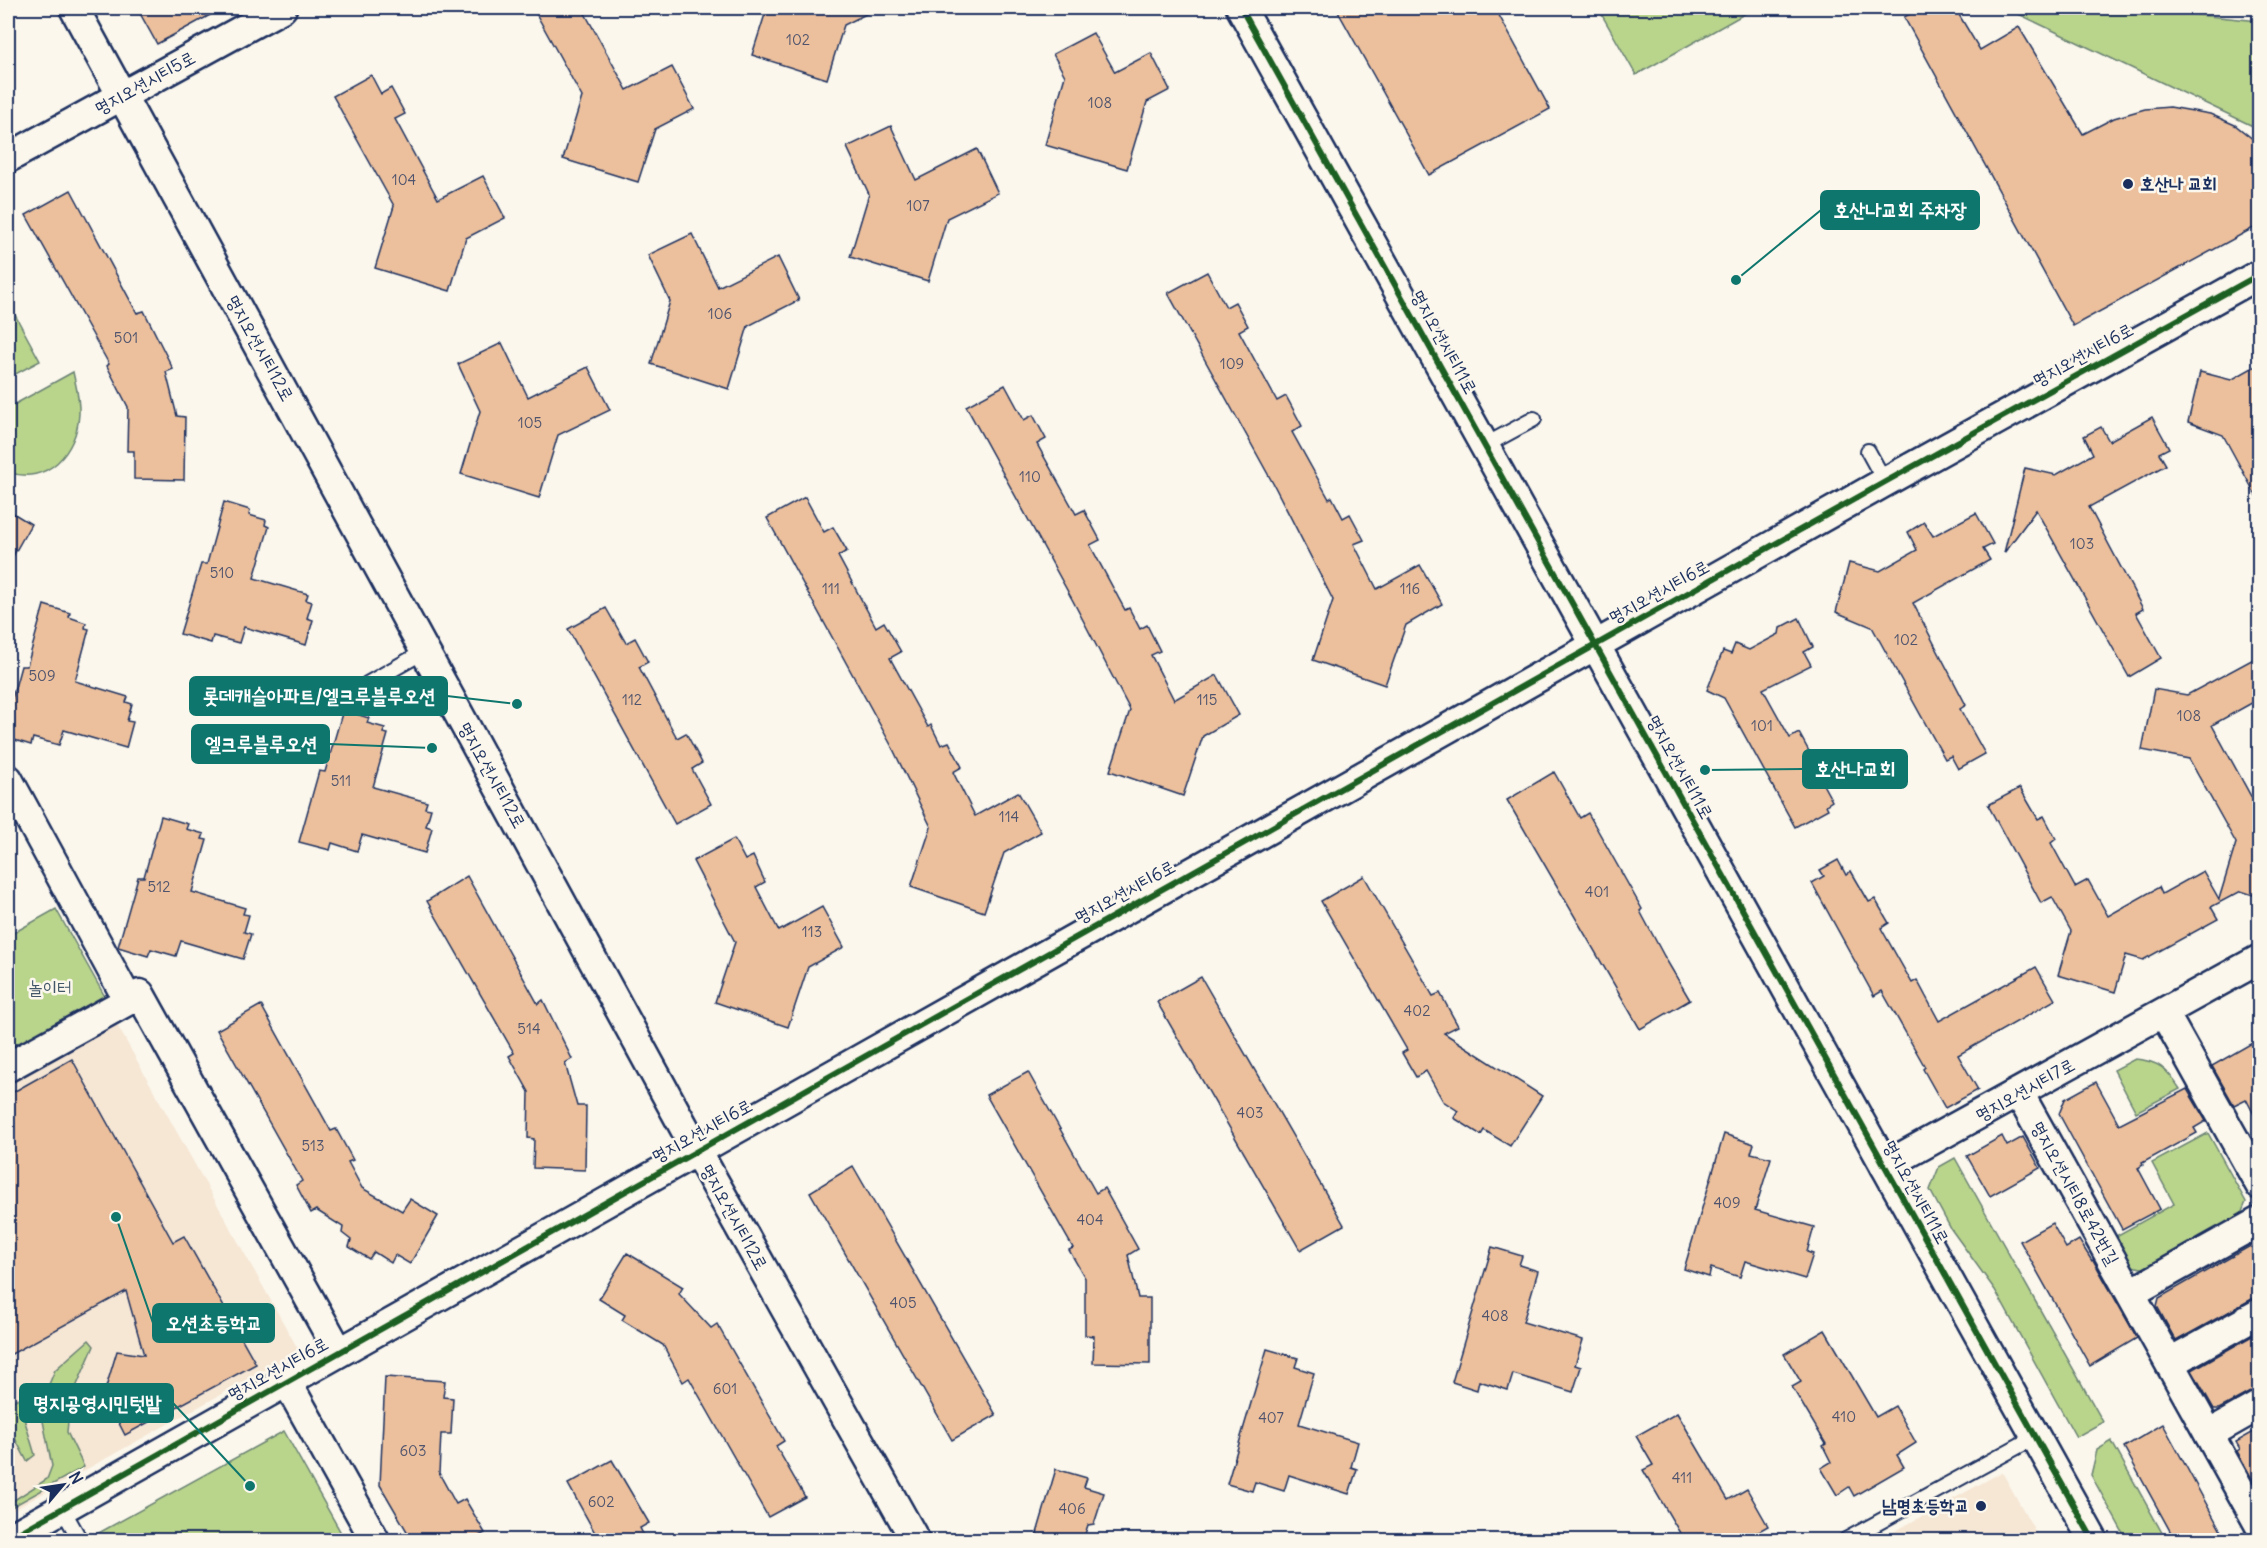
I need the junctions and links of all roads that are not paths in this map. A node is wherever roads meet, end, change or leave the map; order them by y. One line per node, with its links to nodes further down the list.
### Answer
1 (74, 8): 4 (street, 명지오션시티12로)
2 (282, 8): 4 (street, 명지오션시티5로)
3 (1241, 8): 8 (street, 명지오션시티11로)
4 (122, 95): 5 (street, 명지오션시티5로); 12 (street, 명지오션시티12로)
5 (8, 158)
6 (2259, 274): 10 (street, 명지오션시티6로)
7 (1534, 419): 8 (lane)
8 (1485, 446): 11 (street, 명지오션시티11로)
9 (1868, 451): 10 (lane)
10 (1885, 482): 11 (street, 명지오션시티6로)
11 (1595, 645): 20 (street, 명지오션시티6로); 21 (street, 명지오션시티11로)
12 (425, 651): 13 (lane); 20 (street, 명지오션시티12로)
13 (367, 684)
14 (8, 779): 16 (street)
15 (2259, 959): 17 (street, 명지오션시티7로)
16 (128, 1000): 18 (street); 26 (street)
17 (2164, 1013): 19 (street, 명지오션시티7로); 22 (street)
18 (8, 1067)
19 (2019, 1093): 21 (street, 명지오션시티7로); 24 (street, 명지오션시티8로42번길)
20 (697, 1151): 26 (street, 명지오션시티6로); 37 (street, 명지오션시티12로)
21 (1885, 1166): 31 (street, 명지오션시티11로)
22 (2259, 1185)
23 (2259, 1221): 24 (street)
24 (2131, 1293): 27 (street, 명지오션시티8로42번길)
25 (2259, 1313): 27 (street)
26 (339, 1352): 28 (street, 명지오션시티6로)
27 (2170, 1363): 30 (street, 명지오션시티8로42번길)
28 (287, 1382): 32 (street, 명지오션시티6로); 36 (street)
29 (2259, 1405): 30 (street)
30 (2209, 1434): 33 (street, 명지오션시티8로42번길)
31 (2035, 1437): 38 (lane); 39 (street, 명지오션시티11로)
32 (62, 1508): 34 (street, 명지오션시티6로); 35 (lane)
33 (2259, 1526)
34 (8, 1539)
35 (80, 1540)
36 (375, 1540)
37 (915, 1540)
38 (1846, 1540)
39 (2093, 1540)

